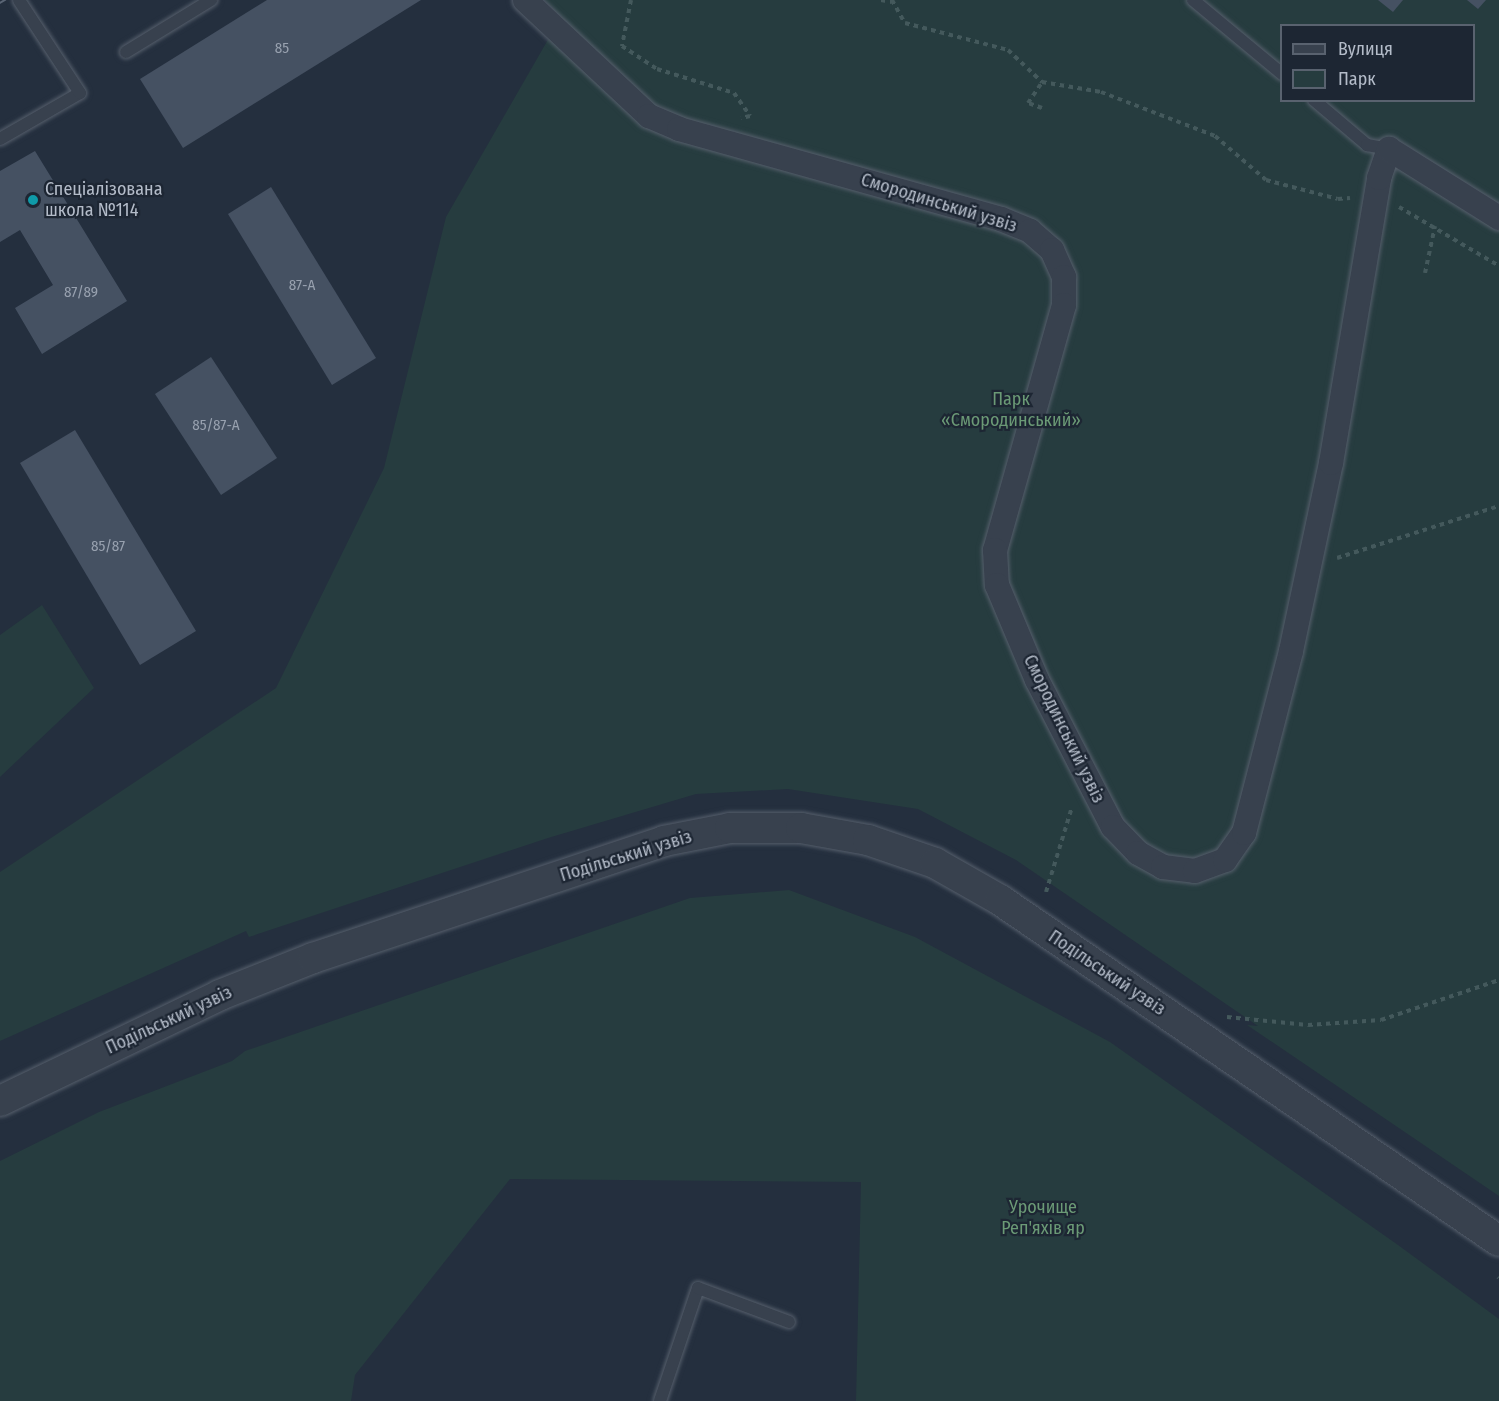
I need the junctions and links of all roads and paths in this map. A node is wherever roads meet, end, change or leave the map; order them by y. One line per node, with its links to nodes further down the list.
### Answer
1 (19, 0): 14 (lane)
2 (211, 0): 8 (lane)
3 (525, 0): 23 (street, Смородинський узвіз)
4 (631, 0): 13 (path)
5 (881, 0): 7 (path)
6 (1193, 0): 9 (lane)
7 (892, 1): 10 (path)
8 (126, 52)
9 (1280, 73)
10 (1042, 82): 12 (path); 16 (path)
11 (1316, 102): 15 (lane)
12 (1042, 108)
13 (738, 118)
14 (0, 139)
15 (1389, 149): 16 (street, Смородинський узвіз); 17 (street)
16 (1377, 195): 18 (path); 22 (street, Смородинський узвіз)
17 (1499, 218)
18 (1435, 226): 19 (path); 20 (path)
19 (1499, 266)
20 (1425, 273)
21 (1499, 506): 22 (path)
22 (1309, 567): 23 (street, Смородинський узвіз)
23 (1079, 764): 24 (path)
24 (1046, 892)
25 (1499, 980): 26 (path)
26 (1227, 1017)
27 (0, 1101): 28 (street, Подільський узвіз)
28 (1499, 1241)
29 (789, 1322): 30 (lane)
30 (660, 1401)

